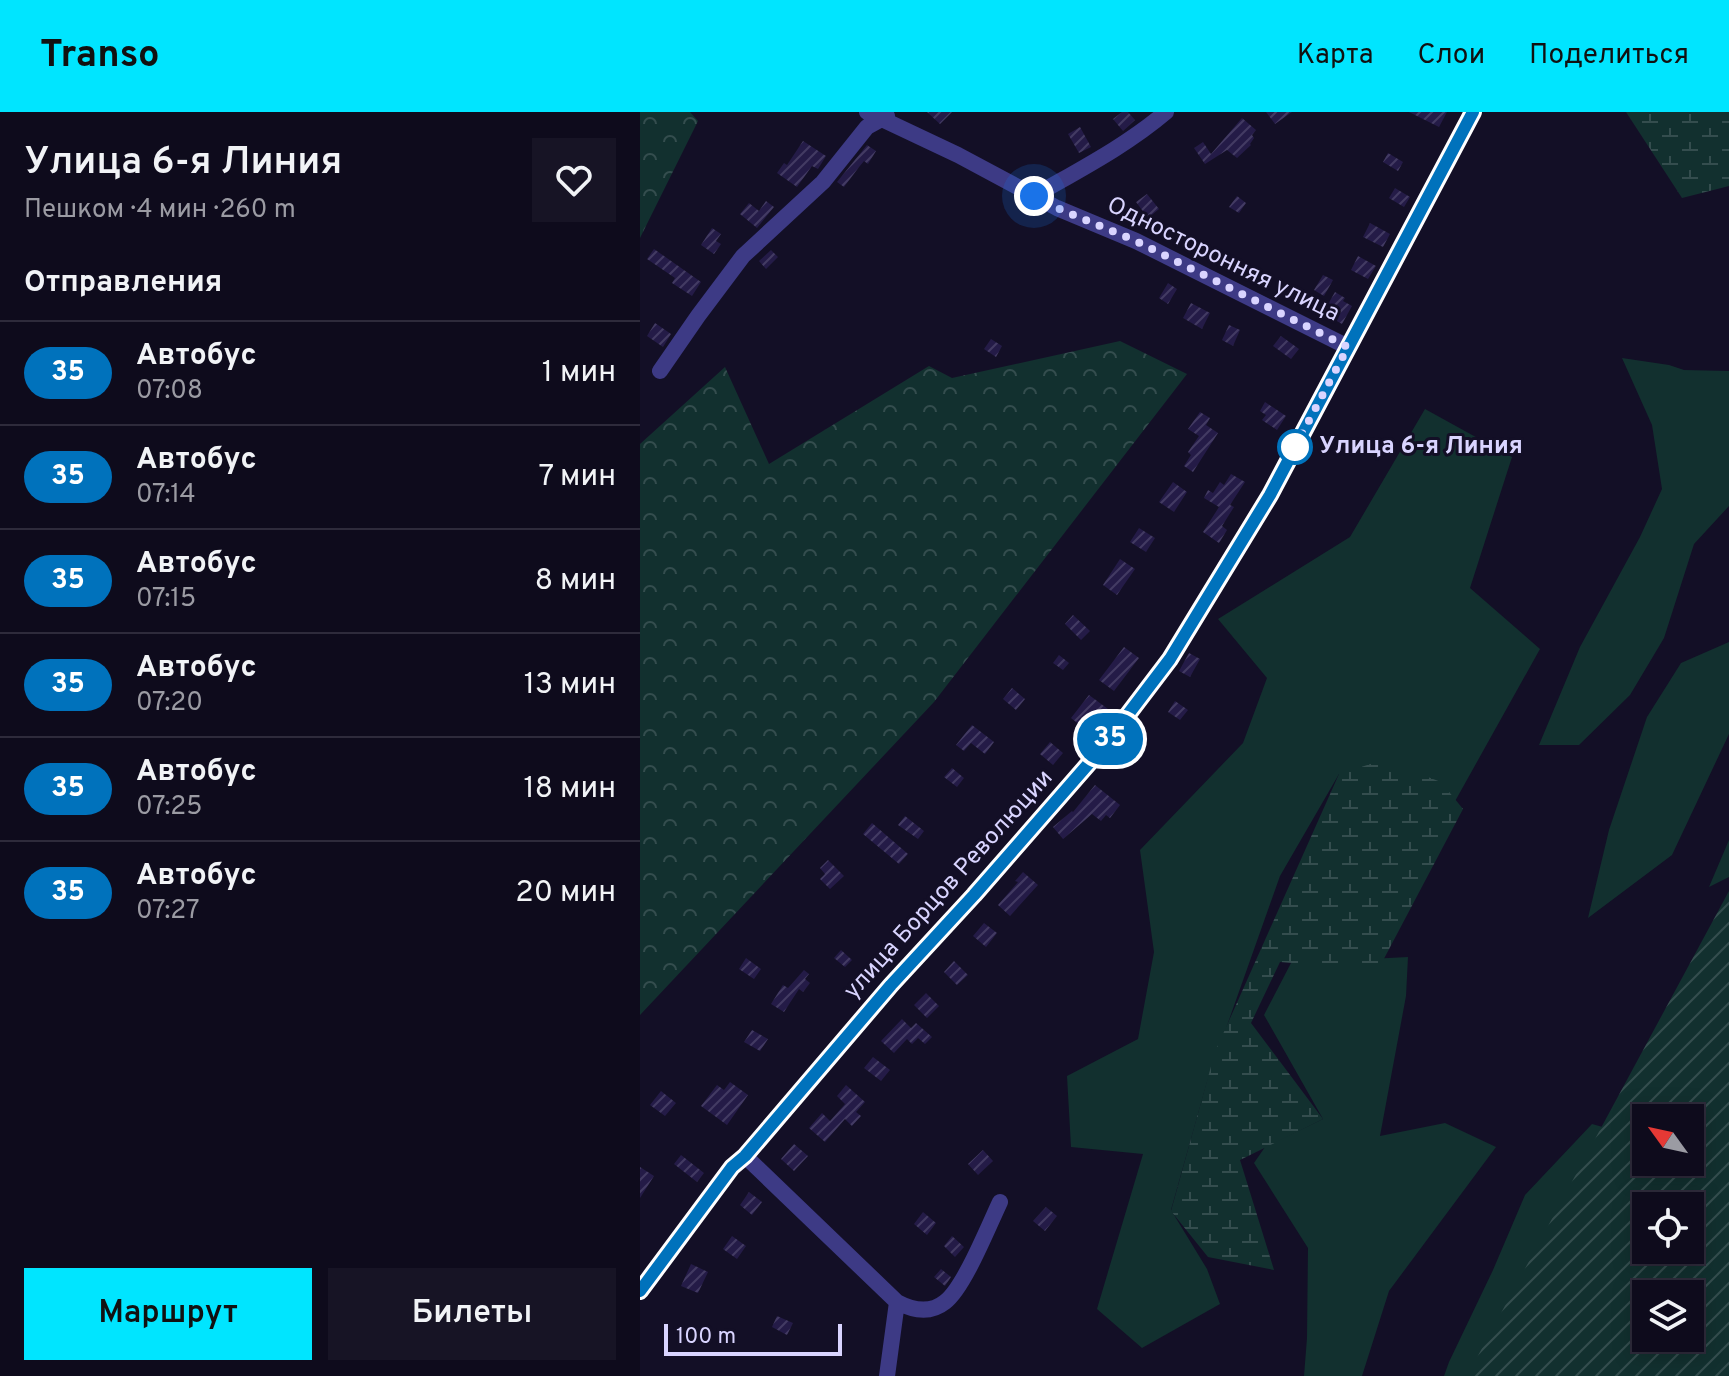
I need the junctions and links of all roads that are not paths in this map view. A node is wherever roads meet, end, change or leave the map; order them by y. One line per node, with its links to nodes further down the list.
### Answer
1 (867, 112): 4 (street, Односторонняя улица)
2 (1166, 112): 5 (street, Односторонняя улица)
3 (1473, 112): 6 (street, улица Борцов Революции)
4 (887, 116): 5 (street, Односторонняя улица); 7 (street)
5 (1034, 196): 6 (street, Односторонняя улица)
6 (1348, 347): 8 (street, улица Борцов Революции)
7 (660, 371)
8 (745, 1156): 10 (street, улица Борцов Революции); 11 (street)
9 (1000, 1202): 11 (street)
10 (640, 1291)
11 (897, 1302): 12 (street)
12 (887, 1376)

